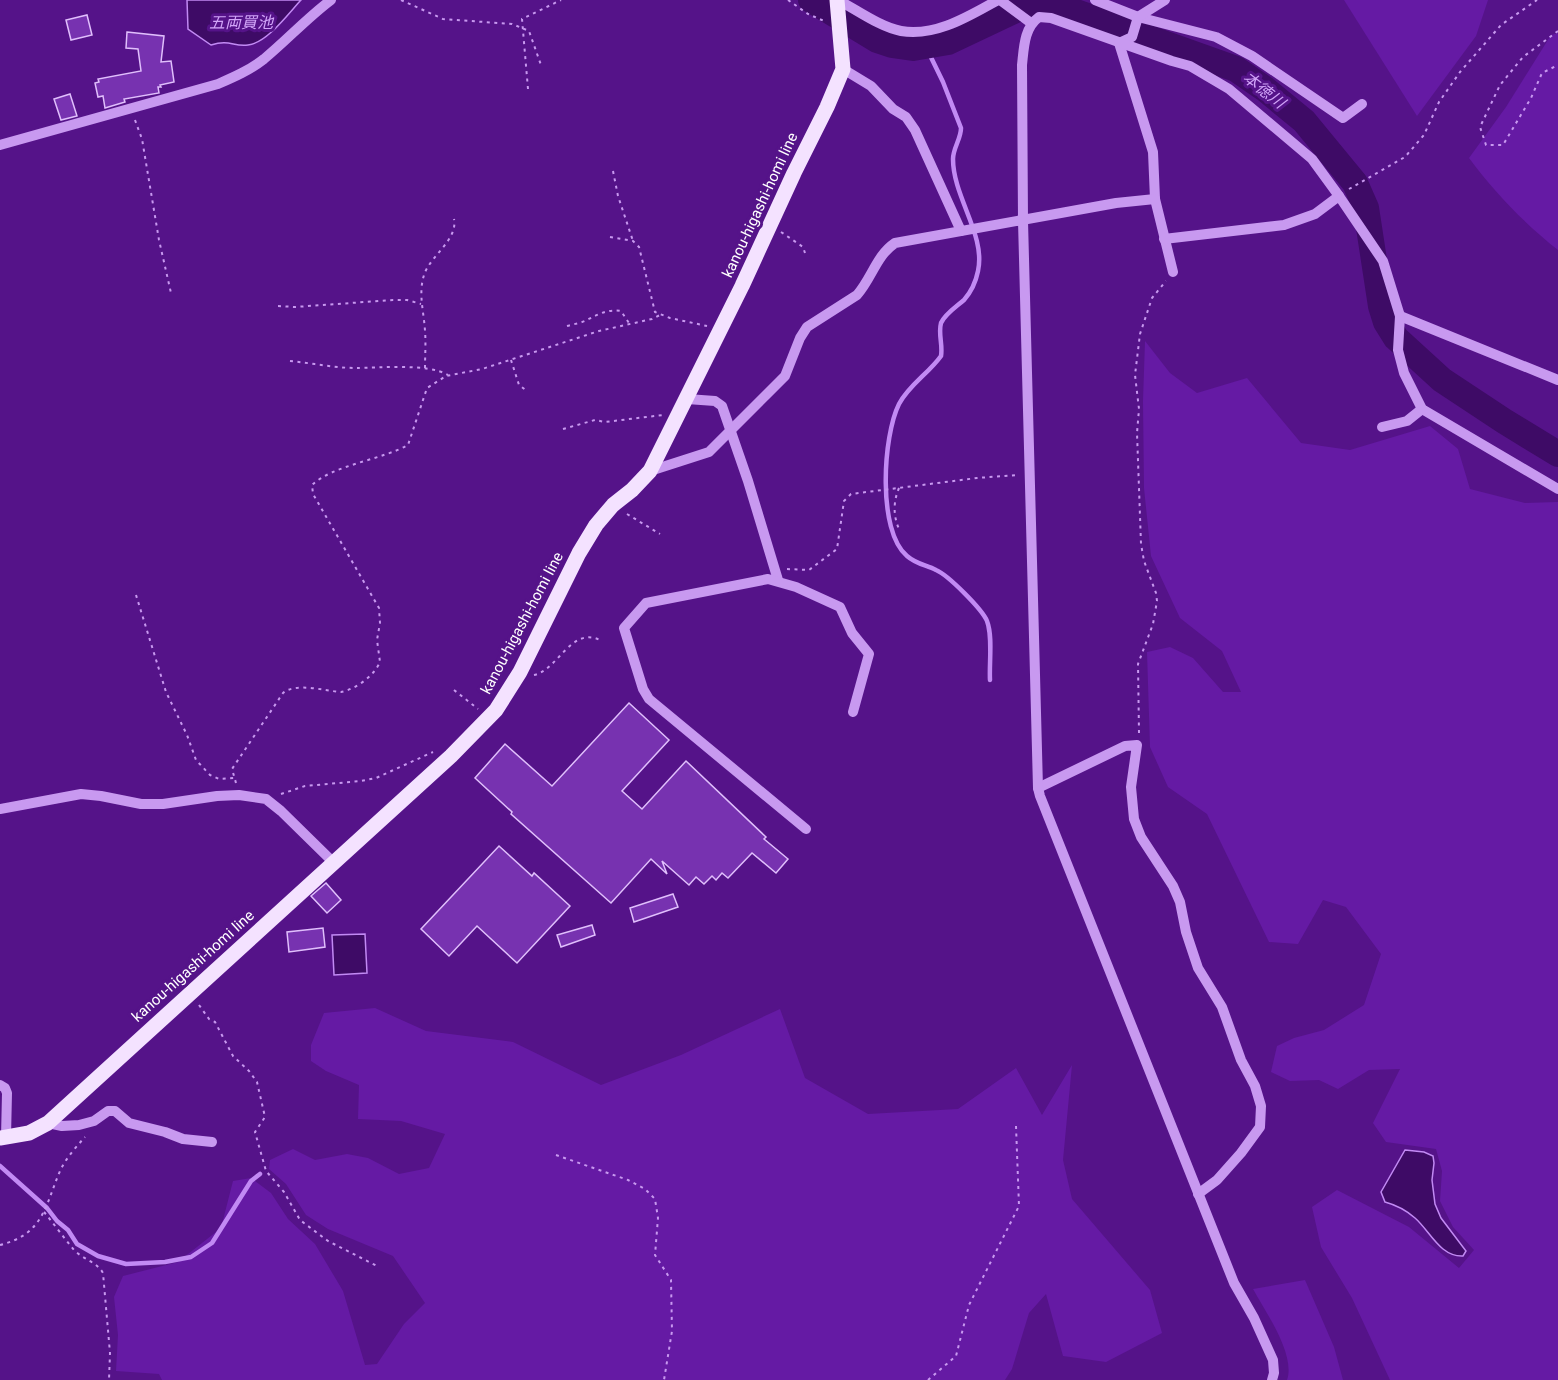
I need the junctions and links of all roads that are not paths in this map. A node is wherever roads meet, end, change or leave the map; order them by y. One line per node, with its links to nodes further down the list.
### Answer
1 (331, 0): 11 (street)
2 (999, 0): 5 (street); 7 (street)
3 (1095, 0): 6 (street)
4 (1165, 0): 6 (street)
5 (838, 7): 9 (main road, kanou-higashi-homi line)
6 (1138, 17): 8 (street); 10 (street)
7 (1031, 23): 8 (street); 14 (street)
8 (1119, 43): 12 (street); 13 (street)
9 (843, 69): 15 (street); 20 (main road, kanou-higashi-homi line)
10 (1362, 105)
11 (0, 145)
12 (1344, 196): 16 (street); 18 (street)
13 (1155, 199): 14 (street); 16 (street)
14 (1023, 221): 15 (street); 28 (street)
15 (961, 231): 23 (street)
16 (1164, 239): 17 (street)
17 (1173, 272)
18 (1400, 316): 19 (street); 21 (street)
19 (1558, 380)
20 (687, 399): 23 (street); 24 (main road, kanou-higashi-homi line)
21 (1422, 409): 22 (street); 25 (street)
22 (1382, 427)
23 (731, 432): 24 (street); 26 (street)
24 (650, 471): 31 (main road, kanou-higashi-homi line)
25 (1558, 489)
26 (778, 580): 27 (street); 30 (street)
27 (853, 712)
28 (1038, 788): 36 (street); 36 (street)
29 (0, 808): 31 (street)
30 (806, 829)
31 (333, 862): 33 (main road, kanou-higashi-homi line)
32 (0, 1085): 34 (street)
33 (48, 1123): 34 (main road, kanou-higashi-homi line); 35 (street)
34 (3, 1137)
35 (212, 1142)
36 (1198, 1194): 37 (street)
37 (1272, 1380)

